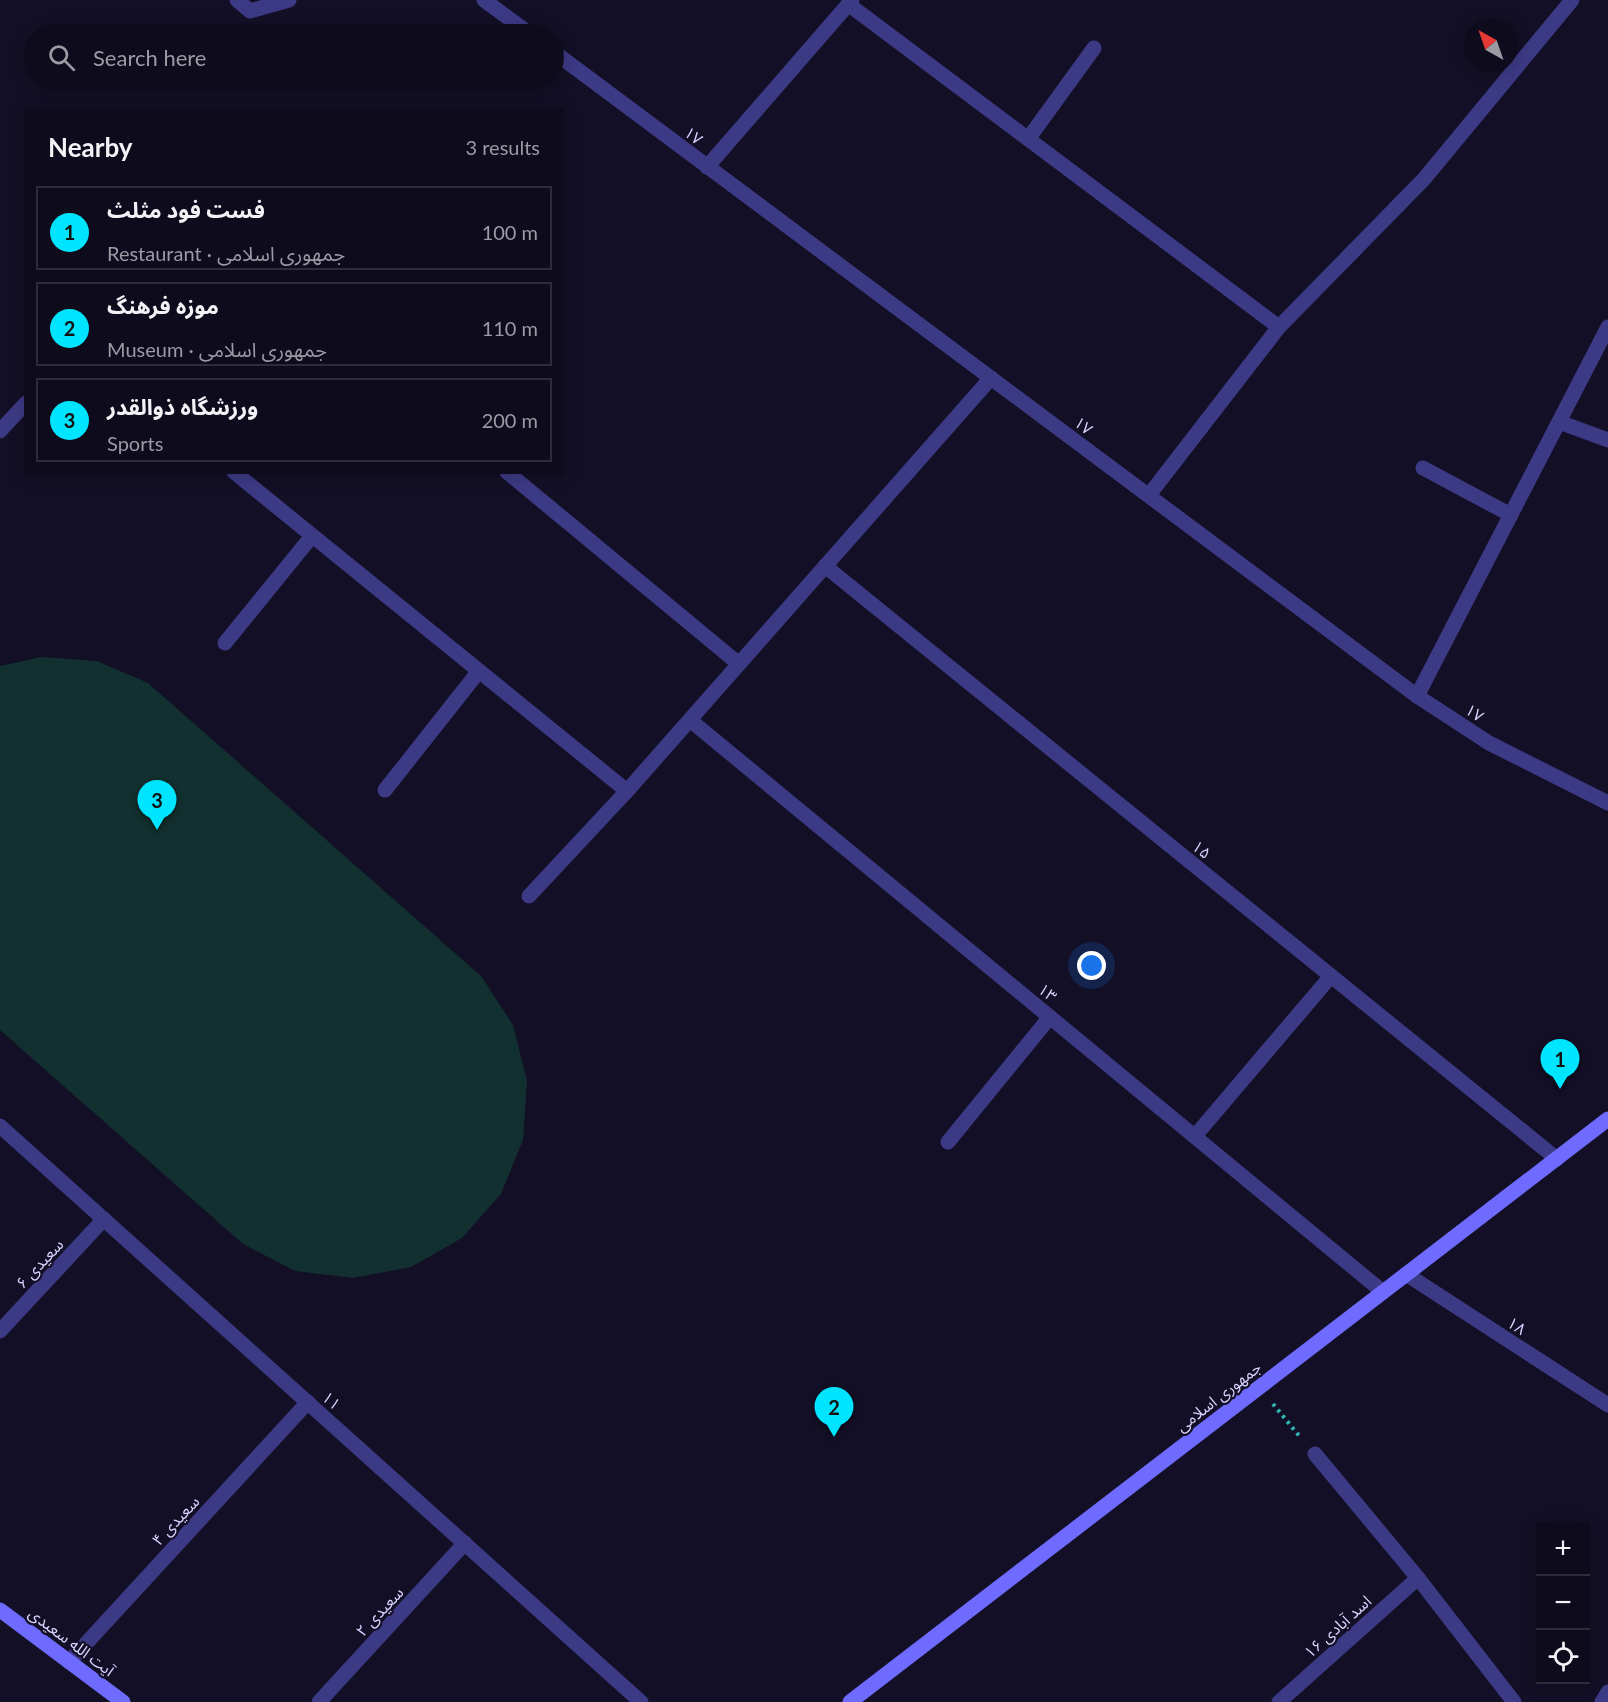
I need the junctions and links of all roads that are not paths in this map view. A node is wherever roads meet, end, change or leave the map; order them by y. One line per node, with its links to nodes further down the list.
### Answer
1 (237, 0): 2 (street)
2 (289, 0)
3 (484, 0): 6 (street)
4 (1572, 0): 11 (street)
5 (850, 2): 9 (street); 10 (street)
6 (516, 24)
7 (1095, 48): 9 (street)
8 (564, 60): 10 (street, ۱۷)
9 (1028, 139): 11 (street)
10 (707, 167): 13 (street, ۱۷)
11 (1279, 327): 21 (street)
12 (1608, 327): 15 (street)
13 (991, 378): 21 (street, ۱۷); 24 (street)
14 (24, 405): 16 (street)
15 (1559, 422): 17 (street); 22 (street)
16 (0, 431)
17 (1608, 440)
18 (1423, 468): 22 (street)
19 (236, 474): 23 (street)
20 (509, 474): 26 (street)
21 (1149, 495): 28 (street, ۱۷)
22 (1510, 515): 28 (street)
23 (312, 536): 25 (street); 27 (street)
24 (825, 566): 26 (street); 34 (street, ۱۵)
25 (225, 643)
26 (739, 664): 29 (street)
27 (479, 671): 30 (street); 31 (street)
28 (1417, 696): 32 (street, ۱۷)
29 (690, 720): 31 (street); 35 (street, ۱۳)
30 (385, 790)
31 (627, 791): 33 (street)
32 (1607, 801)
33 (529, 896)
34 (1331, 976): 38 (street); 40 (street, ۱۵)
35 (1050, 1017): 38 (street, ۱۳); 39 (street)
36 (1608, 1119): 40 (street, جمهوری اسلامی)
37 (0, 1126): 41 (street, ۱۱)
38 (1195, 1136): 43 (street, ۱۳)
39 (948, 1142)
40 (1557, 1159): 42 (street, جمهوری اسلامی)
41 (104, 1219): 44 (street, سعیدی ۶); 45 (street, ۱۱)
42 (1406, 1274): 43 (street, جمهوری اسلامی); 46 (street, ۱۸)
43 (1383, 1292): 56 (street, جمهوری اسلامی)
44 (0, 1331)
45 (308, 1402): 48 (street, ۱۱); 51 (street, سعیدی ۴)
46 (1608, 1405)
47 (1315, 1454): 49 (street)
48 (465, 1544): 54 (street, سعیدی ۲); 55 (street, ۱۱)
49 (1418, 1578): 57 (street, اسد آبادی ۱۶); 58 (street)
50 (0, 1610): 51 (street, آیت الله سعیدی)
51 (69, 1662): 53 (street, آیت الله سعیدی)
52 (1608, 1692): 59 (street)
53 (123, 1702)
54 (319, 1702)
55 (641, 1702)
56 (850, 1702)
57 (1279, 1702)
58 (1514, 1702)
59 (1602, 1702)

